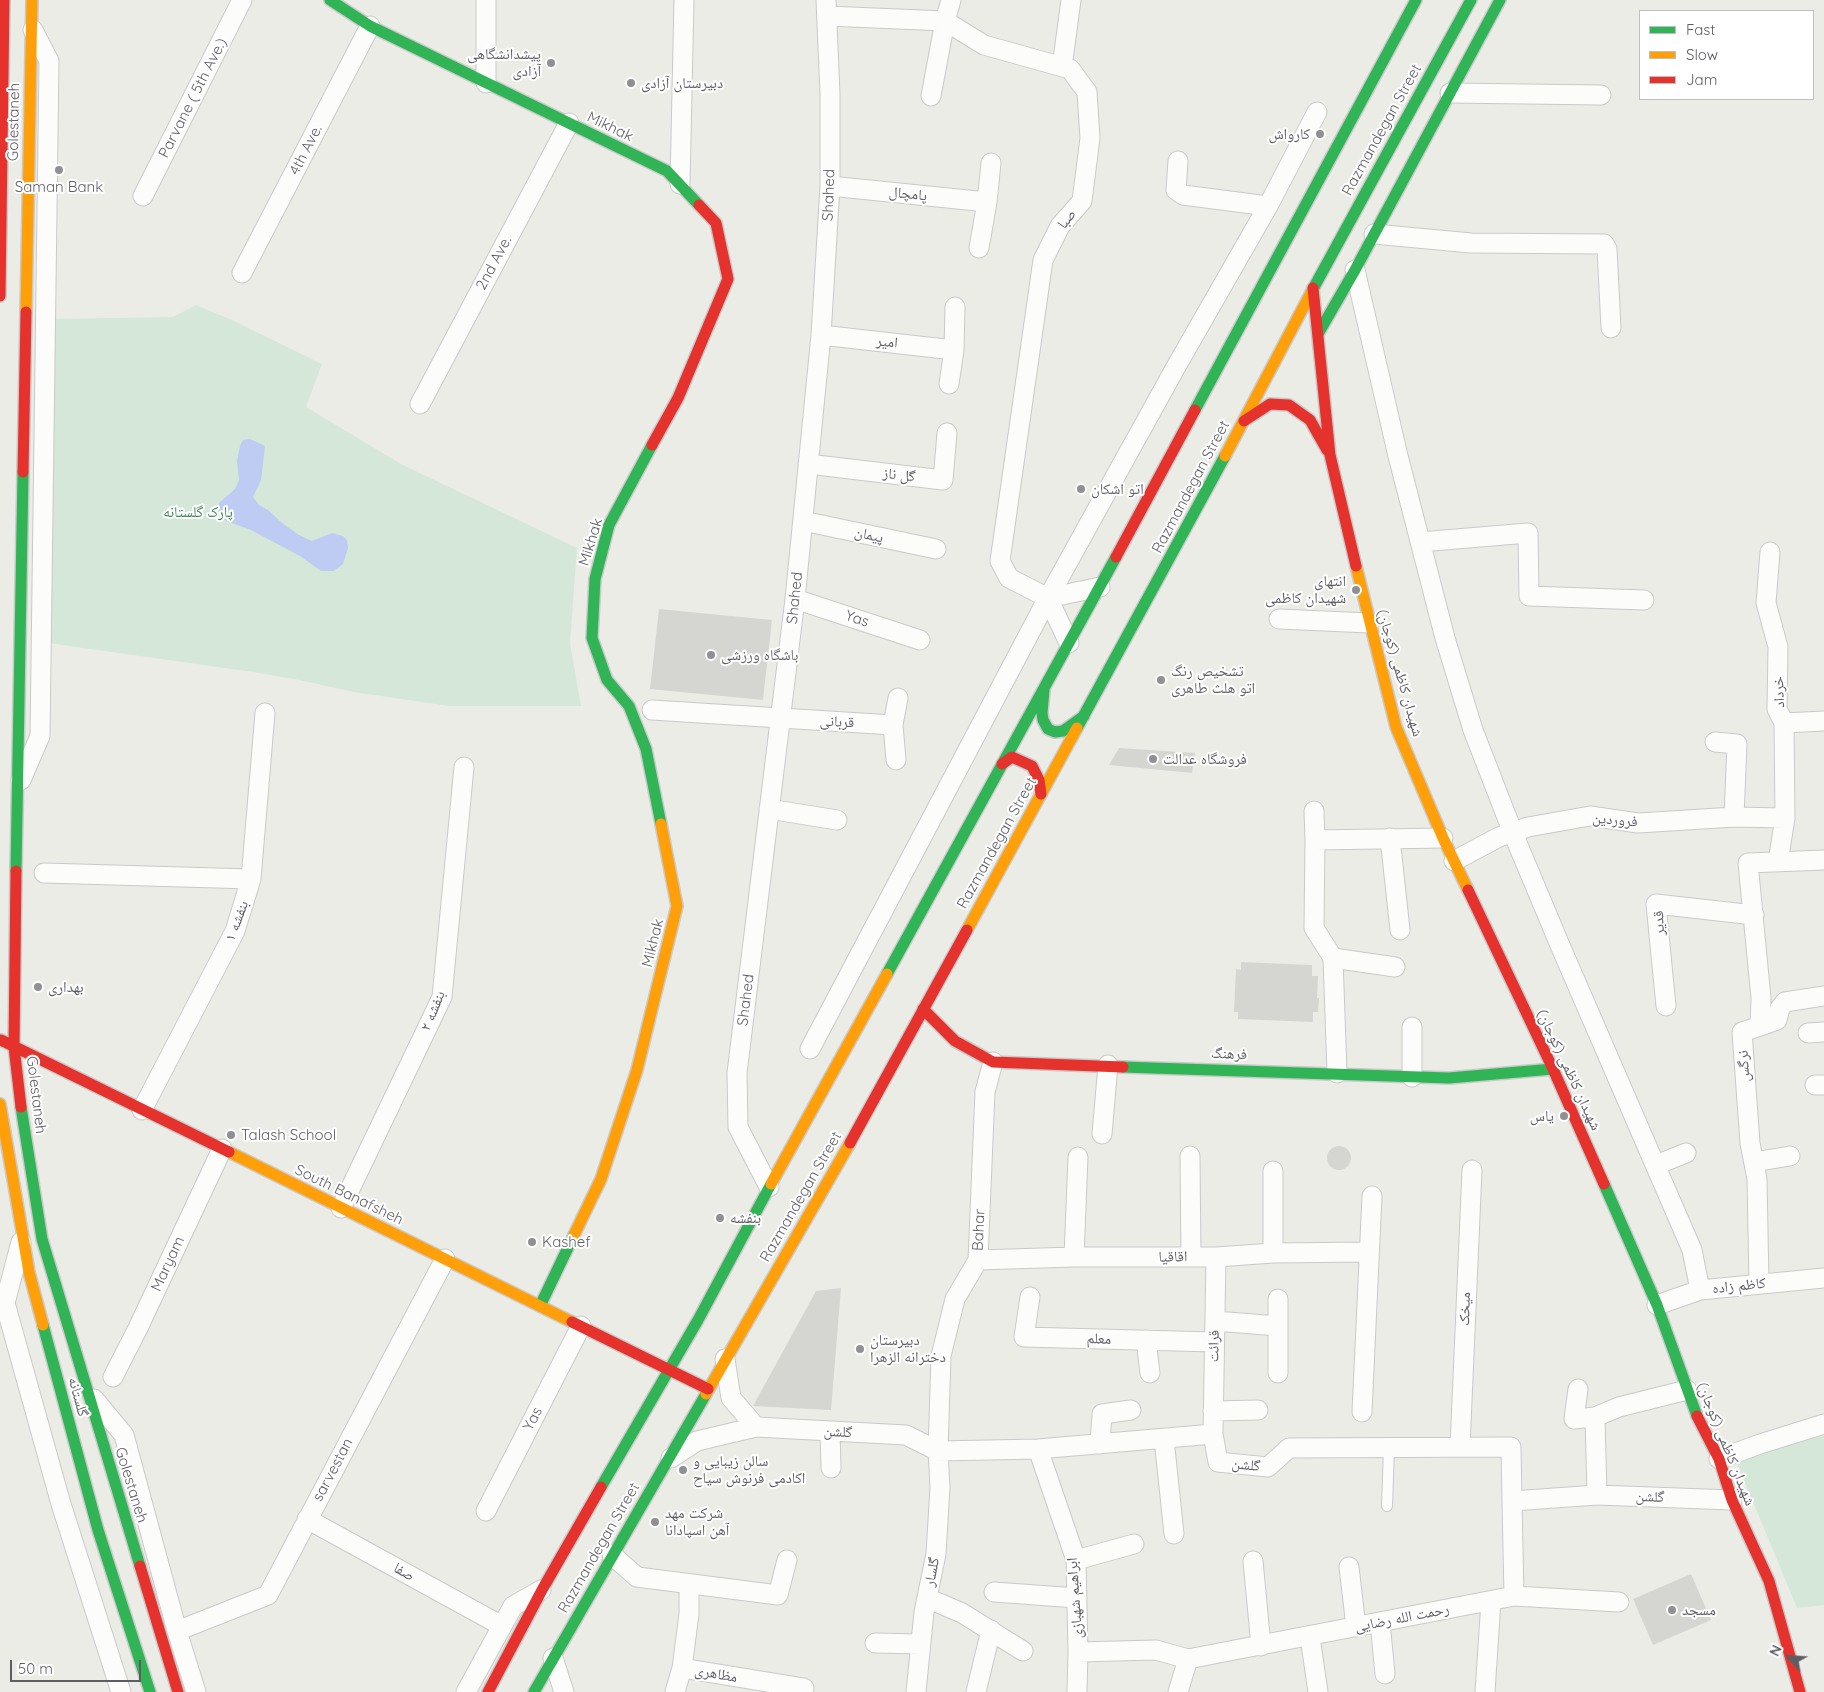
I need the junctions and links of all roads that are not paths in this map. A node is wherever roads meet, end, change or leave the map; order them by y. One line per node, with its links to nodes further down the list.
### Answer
1 (4, 0): 16 (main road)
2 (32, 0): 14 (main road)
3 (242, 0): 28 (street, Parvane ( 5th Ave.))
4 (330, 0): 15 (main road, Mikhak)
5 (486, 0): 18 (street)
6 (684, 0): 26 (street)
7 (951, 0): 13 (street)
8 (1071, 0): 17 (street)
9 (1416, 0): 52 (main road, Razmandegan Street)
10 (1471, 0): 35 (main road, Razmandegan Street)
11 (1499, 0): 19 (main road)
12 (826, 8): 13 (street, صبا); 27 (street, Shahed)
13 (945, 21): 17 (street, صبا); 21 (street)
14 (31, 26): 73 (street)
15 (370, 26): 18 (main road, Mikhak); 34 (street, 4th Ave.)
16 (2, 27): 36 (main road)
17 (1062, 67): 53 (street, صبا)
18 (486, 83): 23 (main road, Mikhak)
19 (1450, 92): 20 (street); 31 (main road)
20 (1602, 95)
21 (931, 96)
22 (1317, 112): 30 (street)
23 (569, 123): 26 (main road, Mikhak); 43 (street, 2nd Ave.)
24 (1178, 161): 30 (street)
25 (991, 163): 29 (street)
26 (680, 184): 135 (main road, Mikhak)
27 (830, 186): 29 (street, پامچال); 40 (street, Shahed)
28 (143, 196)
29 (987, 202): 32 (street)
30 (1268, 206): 53 (street)
31 (1374, 234): 33 (main road); 38 (street)
32 (979, 248)
33 (1354, 270): 39 (main road); 49 (street)
34 (242, 273)
35 (1313, 288): 39 (main road); 44 (main road, Razmandegan Street)
36 (0, 296)
37 (955, 307): 41 (street)
38 (1611, 328)
39 (1318, 334): 46 (main road)
40 (821, 335): 41 (street, امیر); 47 (street, Shahed)
41 (954, 350): 42 (street)
42 (949, 384)
43 (420, 404)
44 (1244, 421): 46 (main road); 64 (main road, Razmandegan Street)
45 (947, 433): 47 (street, گل ناز)
46 (1330, 455): 57 (main road, شهیدان کاظمی (کوجان))
47 (808, 464): 48 (street, Shahed)
48 (803, 521): 50 (street, پیمان); 54 (street, Shahed)
49 (1420, 542): 55 (street); 80 (street)
50 (936, 549)
51 (1770, 552): 67 (street, خرداد)
52 (1100, 587): 53 (street); 59 (main road, Razmandegan Street)
53 (1048, 598): 59 (street); 100 (street)
54 (795, 599): 58 (street, Yas); 65 (street, Shahed)
55 (1644, 600)
56 (1279, 619): 57 (street)
57 (1369, 623): 82 (main road, شهیدان کاظمی (کوجان))
58 (920, 640)
59 (1069, 643): 60 (main road, Razmandegan Street)
60 (1044, 688): 64 (main road); 71 (main road, Razmandegan Street)
61 (898, 698): 68 (street)
62 (652, 710): 65 (street, قربانی)
63 (265, 713): 88 (street, بنفشه ۱)
64 (1084, 716): 74 (main road, Razmandegan Street)
65 (780, 719): 68 (street, قربانی); 75 (street, Shahed)
66 (1824, 721): 67 (street)
67 (1784, 723): 78 (street, خرداد)
68 (893, 725): 70 (street)
69 (1715, 742): 77 (street)
70 (896, 760)
71 (1002, 764): 74 (main road); 118 (main road, Razmandegan Street)
72 (464, 767): 120 (street, بنفشه ۲)
73 (17, 790): 99 (main road, Golestaneh)
74 (1041, 794): 95 (main road, Razmandegan Street)
75 (769, 809): 79 (street); 118 (street, Shahed)
76 (1314, 811): 83 (street)
77 (1734, 816): 78 (street, فروردین); 80 (street, فروردین)
78 (1785, 818): 86 (street, خرداد)
79 (837, 820)
80 (1513, 833): 85 (street, فروردین); 115 (street)
81 (1390, 838): 82 (street); 83 (street); 90 (street)
82 (1443, 838): 85 (main road, شهیدان کاظمی (کوجان))
83 (1315, 840): 91 (street)
84 (1824, 860): 86 (street)
85 (1454, 861): 103 (main road, شهیدان کاظمی (کوجان))
86 (1778, 862): 89 (street)
87 (44, 873): 88 (street)
88 (251, 879): 107 (street, بنفشه ۱)
89 (1754, 915): 94 (street, قدیر); 96 (street)
90 (1400, 930)
91 (1333, 958): 92 (street); 104 (street)
92 (1395, 968)
93 (1824, 996): 96 (street)
94 (1666, 1006)
95 (923, 1009): 101 (main road, فرهنگ); 141 (main road, Razmandegan Street)
96 (1760, 1026): 114 (street, نرگس)
97 (1412, 1027): 105 (street)
98 (0, 1040): 99 (main road, South Banafsheh)
99 (14, 1047): 107 (main road, South Banafsheh); 149 (main road, Golestaneh)
100 (810, 1049)
101 (992, 1062): 102 (main road, فرهنگ); 128 (street, Bahar)
102 (1108, 1065): 104 (main road, فرهنگ); 108 (street)
103 (1553, 1069): 105 (main road, فرهنگ); 134 (main road, شهیدان کاظمی (کوجان))
104 (1337, 1073): 105 (main road, فرهنگ)
105 (1412, 1077)
106 (0, 1104): 121 (main road, گلستانه)
107 (142, 1110): 109 (main road, South Banafsheh)
108 (1102, 1134)
109 (222, 1149): 120 (main road, South Banafsheh); 145 (street, Maryam)
110 (1686, 1152): 115 (street)
111 (1190, 1156): 125 (street)
112 (1790, 1156): 114 (street)
113 (1078, 1157): 124 (street)
114 (1754, 1162): 130 (street, نرگس)
115 (1656, 1165): 131 (street)
116 (1472, 1170): 161 (street, میخک)
117 (1273, 1171): 123 (street)
118 (769, 1187): 142 (main road, Razmandegan Street)
119 (1372, 1196): 122 (street)
120 (341, 1208): 127 (main road, South Banafsheh)
121 (22, 1236): 206 (street); 207 (main road, گلستانه)
122 (1369, 1252): 123 (street, اقاقیا); 153 (street)
123 (1274, 1253): 126 (street, اقاقیا)
124 (1074, 1257): 125 (street, اقاقیا); 128 (street, اقاقیا)
125 (1191, 1257): 126 (street, اقاقیا)
126 (1216, 1257): 136 (street, قرائت)
127 (445, 1259): 135 (main road, South Banafsheh); 173 (street, sarvestan)
128 (978, 1260): 164 (street, Bahar)
129 (1824, 1278): 130 (street, کاظم زاده)
130 (1759, 1283): 131 (street, کاظم زاده)
131 (1700, 1290): 134 (street, کاظم زاده)
132 (1030, 1297): 139 (street, معلم)
133 (1278, 1299): 138 (street)
134 (1657, 1305): 148 (main road, شهیدان کاظمی (کوجان))
135 (540, 1306): 137 (main road, South Banafsheh)
136 (1215, 1321): 138 (street); 140 (street, قرائت)
137 (581, 1326): 142 (main road, South Banafsheh); 172 (street, Yas)
138 (1278, 1326): 143 (street)
139 (1146, 1340): 140 (street, معلم); 144 (street)
140 (1214, 1342): 151 (street, قرائت)
141 (726, 1359): 146 (main road, Razmandegan Street); 156 (street)
142 (669, 1370): 146 (main road, South Banafsheh); 182 (main road, Razmandegan Street)
143 (1278, 1373)
144 (1150, 1374)
145 (113, 1377)
146 (708, 1389): 166 (main road, Razmandegan Street)
147 (1578, 1389): 154 (street)
148 (1687, 1390): 154 (street); 165 (main road, شهیدان کاظمی (کوجان))
149 (88, 1393): 193 (street); 208 (main road, Golestaneh)
150 (1131, 1410): 160 (street)
151 (1213, 1410): 152 (street); 158 (street, قرائت)
152 (1258, 1410)
153 (1362, 1412)
154 (1595, 1417): 168 (street)
155 (1824, 1424): 165 (street)
156 (756, 1427): 157 (street, گلشن); 166 (street, گلشن)
157 (830, 1431): 164 (street, گلشن); 167 (street)
158 (1213, 1434): 159 (street, گلشن); 162 (street, گلشن)
159 (1164, 1439): 160 (street, گلشن); 174 (street)
160 (1100, 1444): 163 (street, گلشن)
161 (1460, 1447): 162 (street, گلشن); 170 (street, گلشن)
162 (1389, 1448): 171 (lane)
163 (1038, 1449): 164 (street, گلشن); 178 (street, ابراهیم شهبازی)
164 (938, 1451): 185 (street, گلسار)
165 (1719, 1459): 169 (main road, شهیدان کاظمی (کوجان))
166 (666, 1462): 176 (main road, Razmandegan Street)
167 (831, 1468)
168 (1597, 1495): 169 (street, گلشن); 170 (street, گلشن)
169 (1732, 1500): 221 (main road, شهیدان کاظمی (کوجان))
170 (1512, 1501): 184 (street)
171 (1387, 1506)
172 (486, 1511)
173 (307, 1519): 190 (street, صفا); 193 (street, sarvestan)
174 (1174, 1534)
175 (1134, 1544): 178 (street)
176 (612, 1555): 181 (street); 200 (main road, Razmandegan Street)
177 (787, 1560): 181 (street)
178 (1076, 1560): 186 (street, ابراهیم شهبازی)
179 (1253, 1561): 197 (street)
180 (1349, 1567): 191 (street)
181 (689, 1584): 202 (street, مظاهری)
182 (542, 1590): 190 (street); 211 (main road, Razmandegan Street)
183 (994, 1592): 186 (street)
184 (1514, 1596): 187 (street, رحمت الله رضایی); 188 (street, رحمت الله رضایی)
185 (927, 1598): 192 (street); 196 (street, گلسار)
186 (1077, 1598): 199 (street, ابراهیم شهبازی)
187 (1491, 1601): 189 (street, رحمت الله رضایی); 220 (street)
188 (1619, 1602)
189 (1380, 1622): 191 (street, رحمت الله رضایی); 203 (street)
190 (502, 1626): 210 (street)
191 (1356, 1627): 194 (street, رحمت الله رضایی)
192 (991, 1630): 198 (street); 216 (street)
193 (177, 1631): 209 (street)
194 (1310, 1636): 197 (street, رحمت الله رضایی); 219 (street)
195 (876, 1643): 196 (street)
196 (921, 1644): 215 (street, گلسار)
197 (1261, 1646): 201 (street, رحمت الله رضایی)
198 (1023, 1651)
199 (1078, 1652): 201 (street, رحمت الله رضایی); 217 (street, ابراهیم شهبازی)
200 (553, 1658): 212 (main road, Razmandegan Street); 213 (street)
201 (1188, 1659): 218 (street)
202 (682, 1668): 204 (street, مظاهری); 214 (street)
203 (1385, 1674)
204 (747, 1686): 205 (street, مظاهری)
205 (804, 1688)
206 (120, 1692)
207 (150, 1692)
208 (178, 1692)
209 (196, 1692)
210 (466, 1692)
211 (488, 1692)
212 (534, 1692)
213 (564, 1692)
214 (675, 1692)
215 (916, 1692)
216 (976, 1692)
217 (1077, 1692)
218 (1178, 1692)
219 (1318, 1692)
220 (1485, 1692)
221 (1800, 1692)

